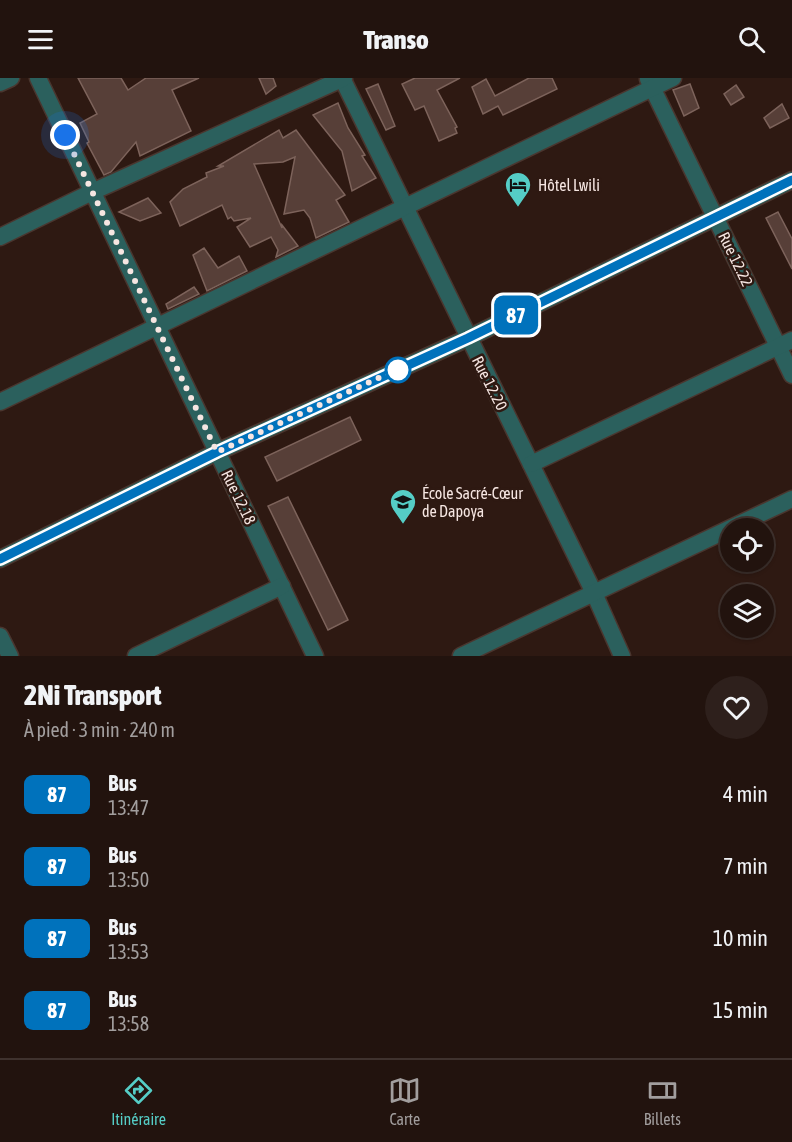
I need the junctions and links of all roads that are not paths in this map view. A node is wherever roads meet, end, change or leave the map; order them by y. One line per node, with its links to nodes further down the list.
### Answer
1 (11, 78): 5 (street)
2 (38, 78): 8 (street, Rue 12.18)
3 (343, 78): 8 (street); 9 (street, Rue 12.20)
4 (673, 78): 6 (street)
5 (0, 83)
6 (651, 83): 9 (street); 10 (street, Rue 12.22)
7 (792, 180): 10 (street)
8 (92, 192): 11 (street); 12 (street, Rue 12.18)
9 (405, 207): 12 (street); 13 (street, Rue 12.20)
10 (716, 218): 13 (street); 14 (street, Rue 12.22)
11 (0, 237)
12 (157, 326): 16 (street); 17 (street, Rue 12.18)
13 (468, 338): 17 (street); 18 (street, Rue 12.20)
14 (785, 344): 15 (street, Rue 12.22); 18 (street)
15 (792, 375)
16 (0, 402)
17 (217, 452): 20 (street); 21 (street, Rue 12.18)
18 (531, 464): 22 (street, Rue 12.20)
19 (792, 498): 22 (street)
20 (0, 559)
21 (282, 586): 25 (street); 26 (street, Rue 12.18)
22 (594, 593): 27 (street); 28 (street, Rue 12.20)
23 (0, 636): 24 (street)
24 (10, 656)
25 (136, 656)
26 (315, 656)
27 (461, 656)
28 (622, 656)

